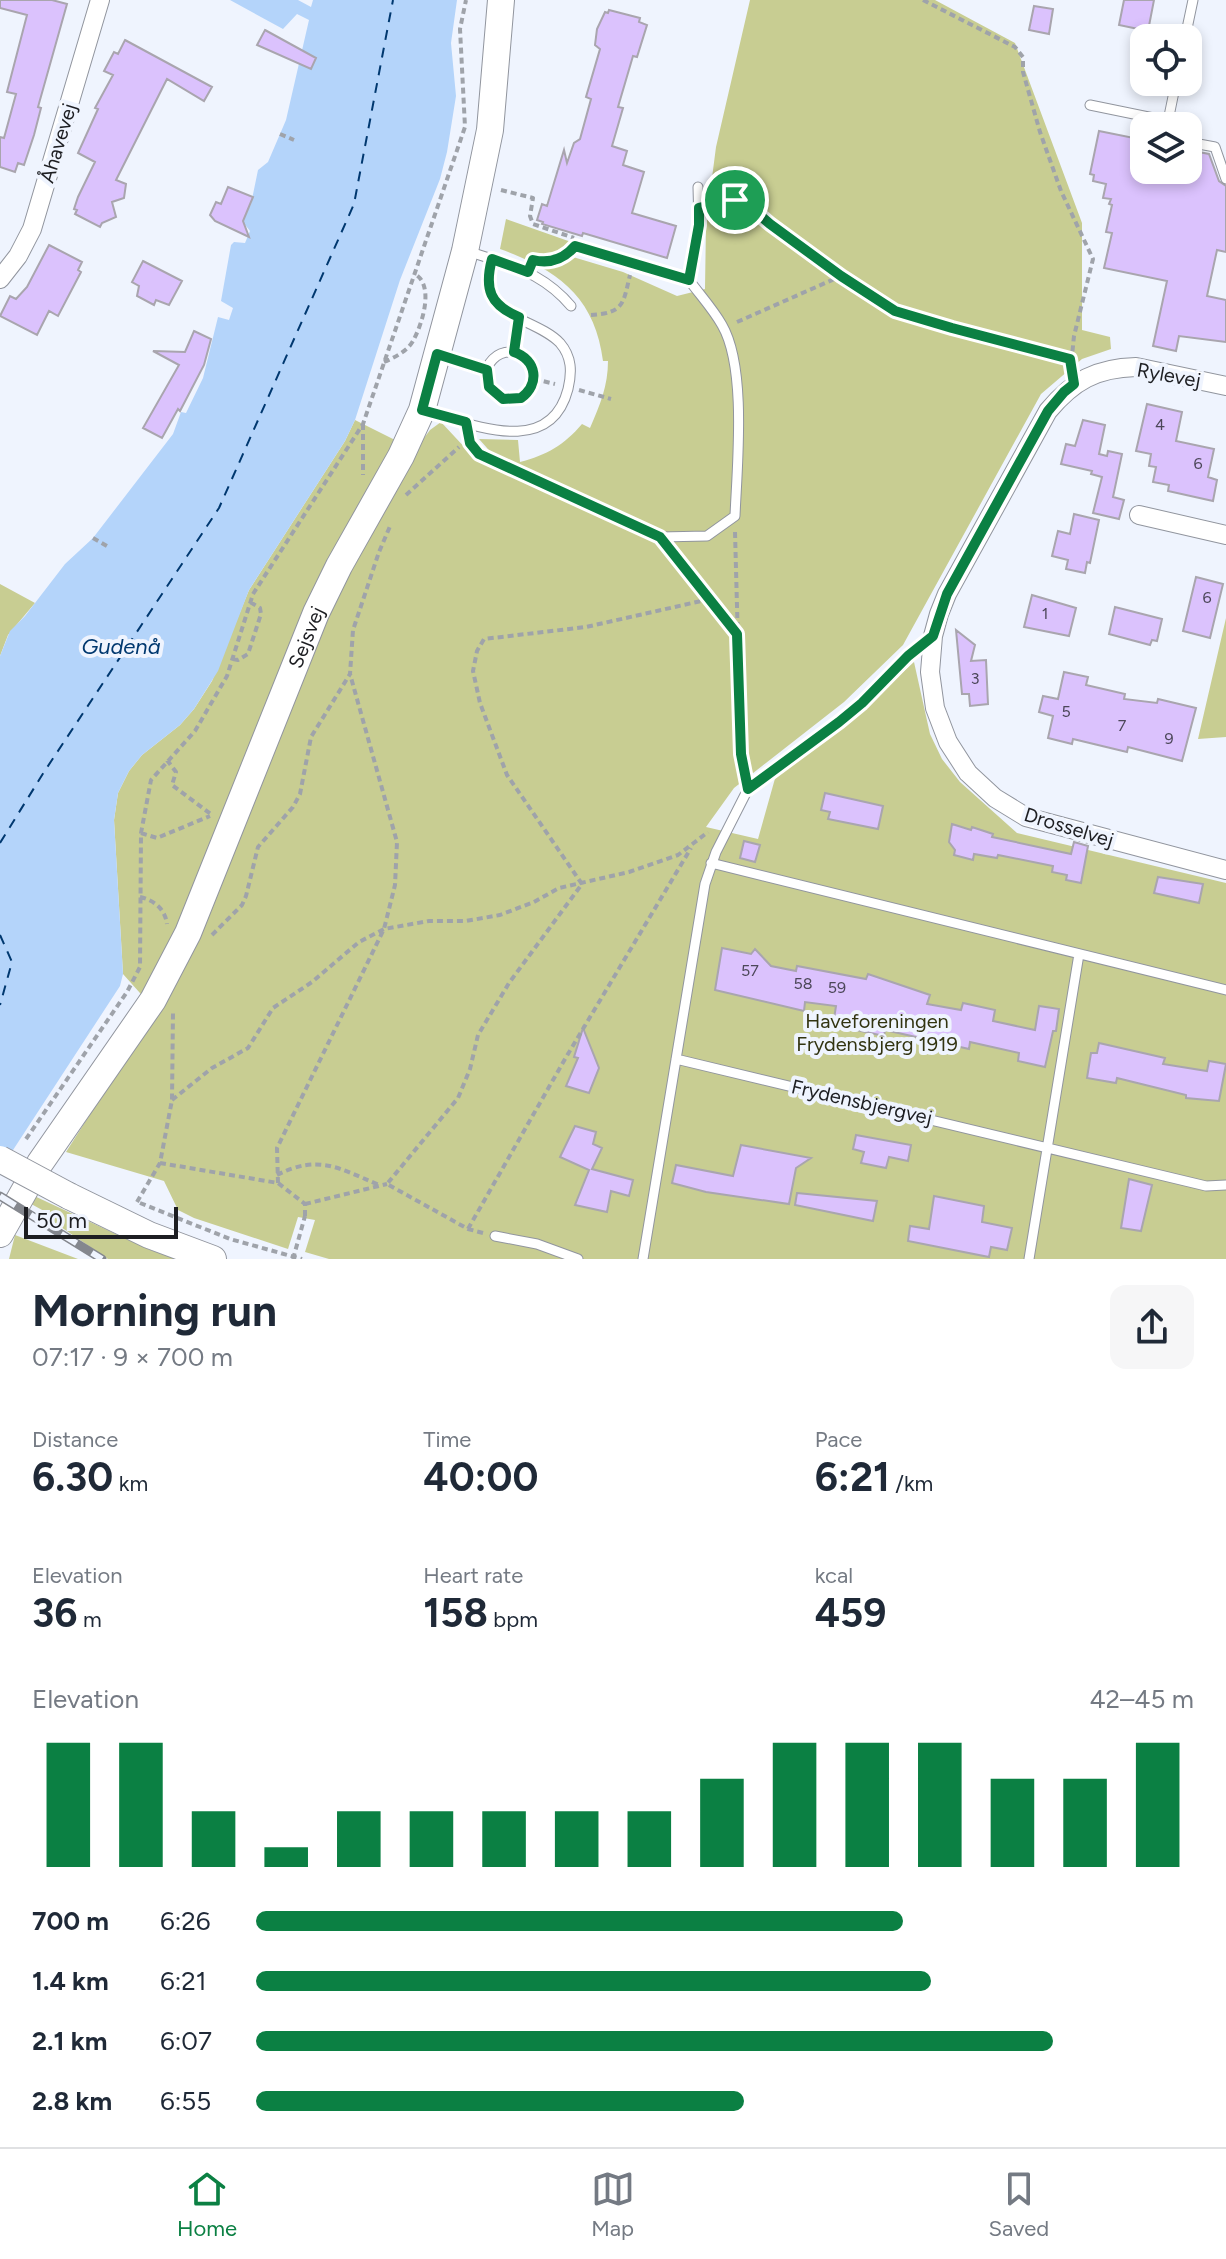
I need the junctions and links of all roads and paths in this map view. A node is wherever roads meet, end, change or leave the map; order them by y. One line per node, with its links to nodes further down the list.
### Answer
1 (100, 0): 22 (street, Åhavevej)
2 (466, 0): 20 (path)
3 (501, 0): 13 (street, Sejsvej)
4 (923, 0): 31 (path)
5 (1193, 0): 6 (lane)
6 (1188, 24)
7 (1090, 105): 8 (lane)
8 (1130, 114)
9 (280, 134): 10 (path)
10 (294, 140)
11 (1202, 145): 12 (lane)
12 (1226, 179)
13 (479, 184): 16 (path); 17 (street, Sejsvej)
14 (698, 187): 15 (lane)
15 (699, 208): 21 (path); 23 (lane)
16 (582, 248): 19 (path); 23 (lane)
17 (465, 251): 18 (lane); 30 (street, Sejsvej)
18 (492, 259): 19 (lane); 27 (lane)
19 (528, 272): 25 (lane)
20 (415, 274): 32 (path); 32 (path)
21 (841, 276): 28 (path); 31 (path)
22 (0, 279)
23 (689, 280): 28 (lane)
24 (628, 282): 26 (path)
25 (571, 306)
26 (591, 315)
27 (519, 317): 29 (lane); 37 (lane)
28 (723, 327): 42 (lane)
29 (514, 352): 33 (lane); 33 (lane)
30 (437, 354): 33 (path); 36 (street, Sejsvej)
31 (1070, 359): 34 (path)
32 (384, 362): 49 (path)
33 (487, 370)
34 (1074, 384): 35 (street, Rylevej); 47 (street, Rylevej)
35 (1226, 386)
36 (422, 410): 37 (lane); 57 (street, Sejsvej)
37 (466, 422): 38 (lane)
38 (469, 437): 39 (path); 44 (lane)
39 (401, 500)
40 (395, 514): 53 (path)
41 (1139, 515): 43 (street)
42 (735, 516): 44 (lane); 50 (path)
43 (1226, 535)
44 (660, 537): 48 (path)
45 (93, 538): 46 (path)
46 (107, 546)
47 (947, 594): 51 (street, Drosselvej)
48 (710, 599): 50 (path); 62 (path)
49 (250, 602): 52 (path); 52 (path)
50 (737, 634): 55 (path)
51 (933, 636): 55 (lane); 61 (street, Drosselvej)
52 (232, 659): 54 (path)
53 (350, 674): 63 (path); 64 (path)
54 (167, 760): 57 (path); 58 (path)
55 (748, 789): 56 (lane)
56 (736, 813): 59 (path); 60 (lane)
57 (221, 822): 58 (path); 81 (street, Sejsvej)
58 (141, 833): 70 (path)
59 (692, 846): 62 (path); 80 (path)
60 (711, 863): 65 (lane); 68 (lane)
61 (1226, 870)
62 (582, 884): 63 (path); 76 (path)
63 (384, 929): 69 (path); 74 (path)
64 (210, 937)
65 (1079, 954): 66 (lane); 71 (lane)
66 (1226, 990)
67 (173, 1057): 69 (path)
68 (676, 1059): 71 (lane, Frydensbjergvej); 87 (lane)
69 (172, 1100): 73 (path)
70 (26, 1140)
71 (1047, 1148): 78 (lane, Frydensbjergvej); 88 (lane)
72 (0, 1159): 83 (street, bridge)
73 (160, 1163): 75 (path); 85 (path)
74 (277, 1175): 75 (path); 77 (path)
75 (278, 1183): 79 (path)
76 (387, 1184): 77 (path); 80 (path)
77 (379, 1185): 79 (path)
78 (1226, 1185)
79 (305, 1204): 84 (path, bridge)
80 (468, 1229): 82 (path)
81 (0, 1234)
82 (495, 1236): 86 (lane)
83 (213, 1259)
84 (293, 1259)
85 (302, 1259)
86 (578, 1259)
87 (643, 1259)
88 (1029, 1259)

